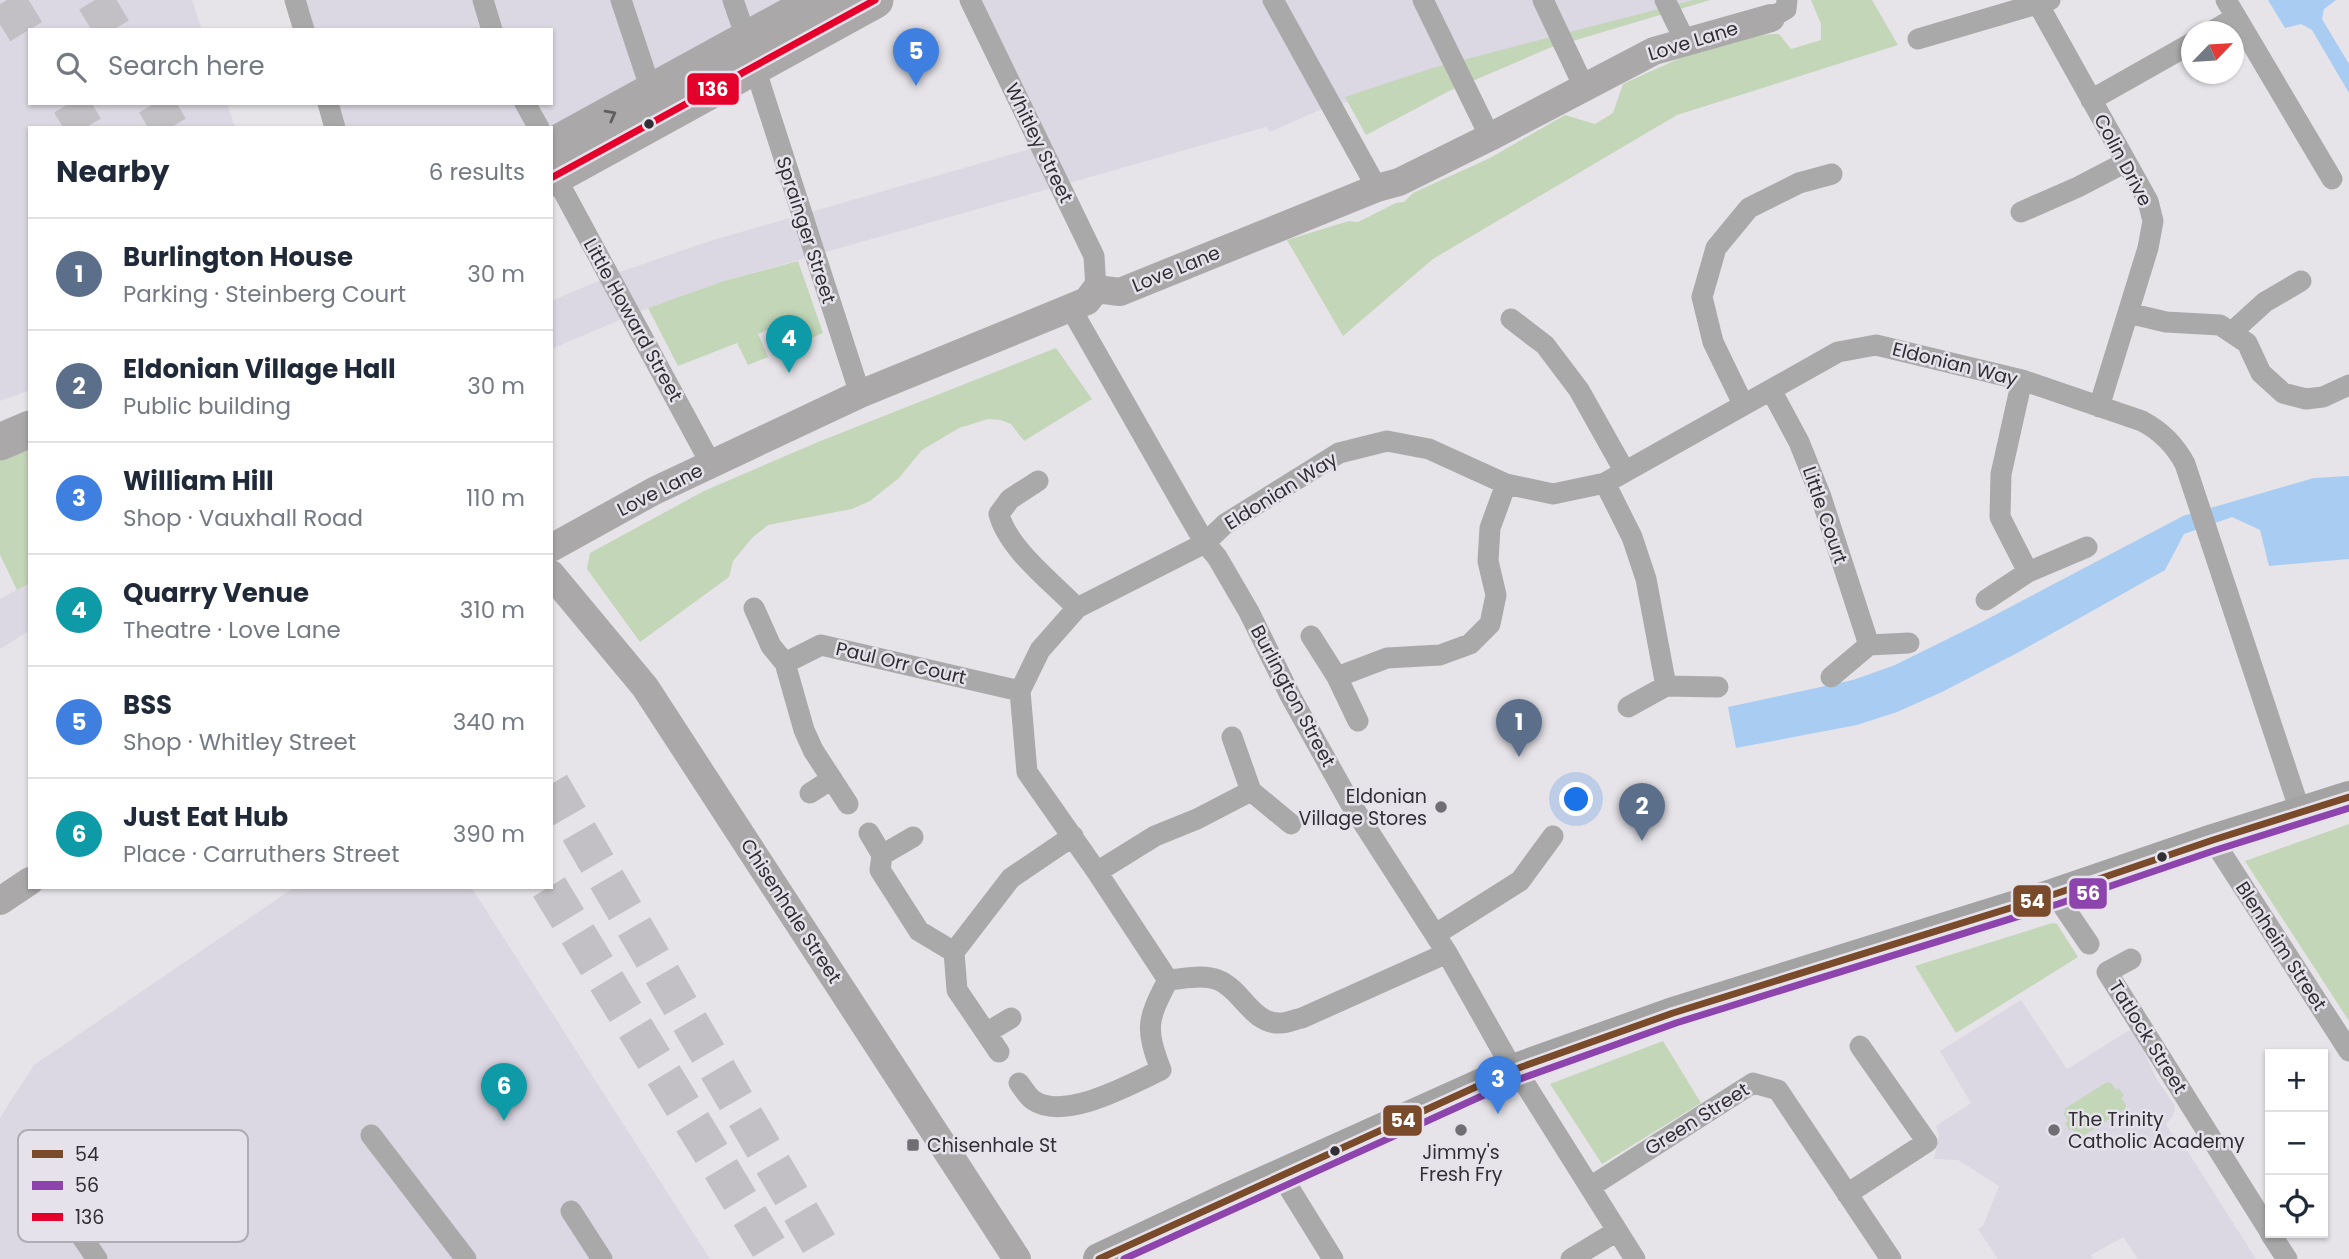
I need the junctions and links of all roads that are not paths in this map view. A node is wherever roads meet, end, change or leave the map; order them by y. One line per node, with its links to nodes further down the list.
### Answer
1 (295, 0): 15 (street)
2 (482, 0): 16 (street)
3 (621, 0): 22 (street)
4 (733, 0): 20 (street, Sprainger Street)
5 (820, 0): 20 (highway)
6 (875, 0): 20 (highway)
7 (970, 0): 36 (street, Whitley Street)
8 (1273, 0): 33 (street)
9 (1423, 0): 28 (street)
10 (1543, 0): 21 (street)
11 (1665, 0): 18 (street)
12 (2045, 2): 17 (street); 23 (street, Colin Drive)
13 (2231, 8): 32 (street)
14 (1779, 9): 18 (street, Love Lane)
15 (303, 28)
16 (491, 28)
17 (1918, 39)
18 (1685, 41): 21 (street, Love Lane)
19 (2181, 49): 23 (street)
20 (750, 53): 22 (highway); 30 (highway); 44 (street, Sprainger Street)
21 (1584, 87): 28 (street, Love Lane)
22 (652, 93): 30 (highway, one-way to 22)
23 (2091, 100): 29 (street, Colin Drive)
24 (329, 105): 26 (street)
25 (526, 105): 27 (street)
26 (334, 126)
27 (539, 126)
28 (1490, 137): 33 (street, Love Lane)
29 (2126, 162): 34 (street); 38 (street, Colin Drive)
30 (553, 167): 51 (street, Little Howard Street)
31 (1832, 174): 45 (street)
32 (2332, 179)
33 (1377, 188): 36 (street, Love Lane)
34 (2021, 212)
35 (2301, 281): 40 (street)
36 (1096, 289): 37 (street, Love Lane)
37 (1070, 307): 44 (street, Love Lane); 56 (street, Burlington Street)
38 (2128, 313): 40 (street); 47 (street, Colin Drive)
39 (1511, 319): 52 (street)
40 (2232, 332): 42 (street)
41 (2022, 380): 43 (street, Eldonian Way); 47 (street, Eldonian Way); 59 (street)
42 (2349, 385)
43 (1771, 390): 45 (street, Eldonian Way); 66 (street, Little Court)
44 (860, 394): 51 (street, Love Lane)
45 (1743, 404): 52 (street, Eldonian Way)
46 (28, 406): 48 (highway)
47 (2099, 407): 81 (street, Eldonian Way)
48 (0, 417)
49 (28, 430): 50 (highway)
50 (0, 442)
51 (711, 464): 57 (street, Love Lane)
52 (1625, 472): 54 (street, Eldonian Way)
53 (1038, 481): 63 (street)
54 (1605, 483): 55 (street, Eldonian Way); 70 (street)
55 (1506, 484): 56 (street, Eldonian Way); 68 (street)
56 (1205, 543): 63 (street, Eldonian Way); 93 (street, Burlington Street)
57 (553, 547)
58 (2087, 547): 59 (street)
59 (2028, 572): 61 (street)
60 (553, 576): 118 (street, Chisenhale Street)
61 (1986, 600)
62 (754, 608): 67 (street)
63 (1077, 608): 72 (street, Eldonian Way)
64 (1311, 636): 68 (street)
65 (1909, 643): 66 (street)
66 (1869, 645): 69 (street)
67 (785, 663): 72 (street, Paul Orr Court); 76 (street)
68 (1337, 677): 74 (street)
69 (1831, 677)
70 (1666, 686): 71 (street); 73 (street)
71 (1718, 687)
72 (1020, 691): 85 (street)
73 (1628, 708)
74 (1358, 721)
75 (1232, 737): 77 (street)
76 (832, 779): 78 (street); 80 (street)
77 (1251, 791): 82 (street); 89 (street)
78 (810, 793)
79 (2349, 797): 81 (main road)
80 (848, 804)
81 (2300, 811): 87 (main road)
82 (1291, 824)
83 (869, 833): 88 (street)
84 (913, 836): 88 (street)
85 (1073, 836): 89 (street); 95 (street)
86 (1553, 836): 93 (street)
87 (2213, 840): 91 (main road); 102 (street, Blenheim Street)
88 (883, 855): 95 (street)
89 (1097, 872): 98 (street)
90 (28, 882): 92 (street)
91 (2055, 894): 94 (street); 104 (main road)
92 (0, 901)
93 (1436, 934): 96 (street, Burlington Street)
94 (2089, 944)
95 (954, 952): 100 (street)
96 (1447, 953): 98 (street); 104 (street, Burlington Street)
97 (2131, 959): 111 (street, Tatlock Street)
98 (1168, 980): 105 (street)
99 (1011, 1018): 100 (street)
100 (986, 1033): 103 (street)
101 (1860, 1046): 109 (street)
102 (2349, 1051)
103 (999, 1052)
104 (1513, 1070): 107 (main road); 108 (street, Burlington Street)
105 (1019, 1083)
106 (370, 1135): 117 (street)
107 (1281, 1175): 119 (main road); 120 (street)
108 (1590, 1187): 109 (street, Green Street); 112 (street, Burlington Street)
109 (1847, 1194): 123 (street, Green Street)
110 (571, 1211): 115 (street)
111 (2265, 1225)
112 (1617, 1231): 121 (street); 122 (street, Burlington Street)
113 (2273, 1238): 124 (street, Tatlock Street)
114 (85, 1242): 116 (street)
115 (592, 1255)
116 (97, 1259)
117 (466, 1259)
118 (1017, 1259)
119 (1099, 1259)
120 (1333, 1259)
121 (1571, 1259)
122 (1635, 1259)
123 (1891, 1259)
124 (2287, 1259)

